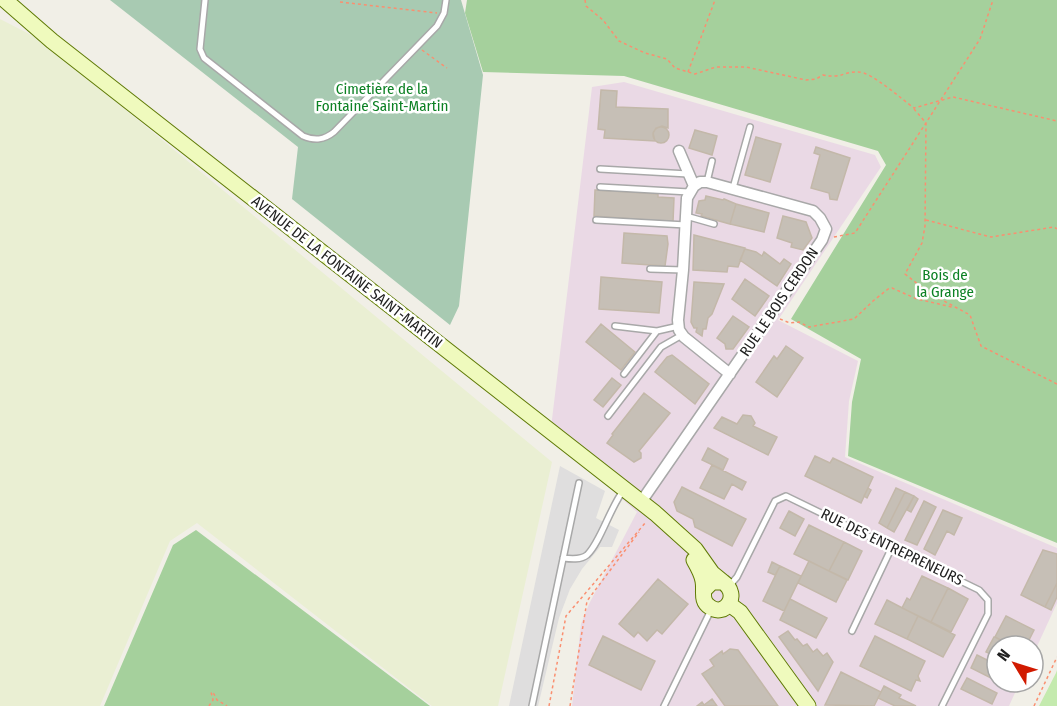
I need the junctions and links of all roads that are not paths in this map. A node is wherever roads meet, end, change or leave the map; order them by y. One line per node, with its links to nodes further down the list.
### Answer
1 (5, 0): 5 (main road, AVENUE DE LA FONTAINE SAINT-MARTIN)
2 (204, 0): 3 (lane)
3 (446, 0)
4 (0, 5): 5 (main road, AVENUE DE LA FONTAINE SAINT-MARTIN)
5 (52, 41): 27 (main road, AVENUE DE LA FONTAINE SAINT-MARTIN)
6 (750, 127): 14 (lane)
7 (679, 151): 10 (street)
8 (712, 161): 11 (lane)
9 (600, 169): 10 (lane)
10 (689, 174): 13 (street)
11 (707, 182): 13 (street); 14 (street, RUE LE BOIS CERDON)
12 (600, 187): 13 (lane)
13 (692, 189): 16 (street)
14 (732, 190): 24 (street, RUE LE BOIS CERDON)
15 (596, 220): 16 (lane)
16 (686, 221): 17 (lane); 19 (street)
17 (714, 224)
18 (650, 269): 19 (lane)
19 (683, 270): 21 (street)
20 (615, 326): 22 (lane)
21 (680, 330): 22 (lane); 24 (street); 25 (lane)
22 (657, 331): 23 (lane)
23 (624, 374)
24 (730, 374): 28 (street, RUE LE BOIS CERDON)
25 (608, 416)
26 (579, 483): 31 (lane)
27 (624, 490): 28 (main road, AVENUE DE LA FONTAINE SAINT-MARTIN); 31 (lane)
28 (641, 502): 29 (main road, AVENUE DE LA FONTAINE SAINT-MARTIN)
29 (685, 541): 32 (main road, AVENUE DE LA FONTAINE SAINT-MARTIN); 33 (main road)
30 (892, 548): 32 (lane, RUE DES ENTREPRENEURS); 36 (lane); 40 (lane, RUE DES ENTREPRENEURS)
31 (563, 558): 37 (lane)
32 (726, 584): 33 (main road); 34 (main road)
33 (705, 589): 35 (main road)
34 (729, 604): 35 (main road); 39 (main road)
35 (711, 609): 38 (lane)
36 (852, 631)
37 (532, 706)
38 (664, 706)
39 (808, 706)
40 (942, 706)

